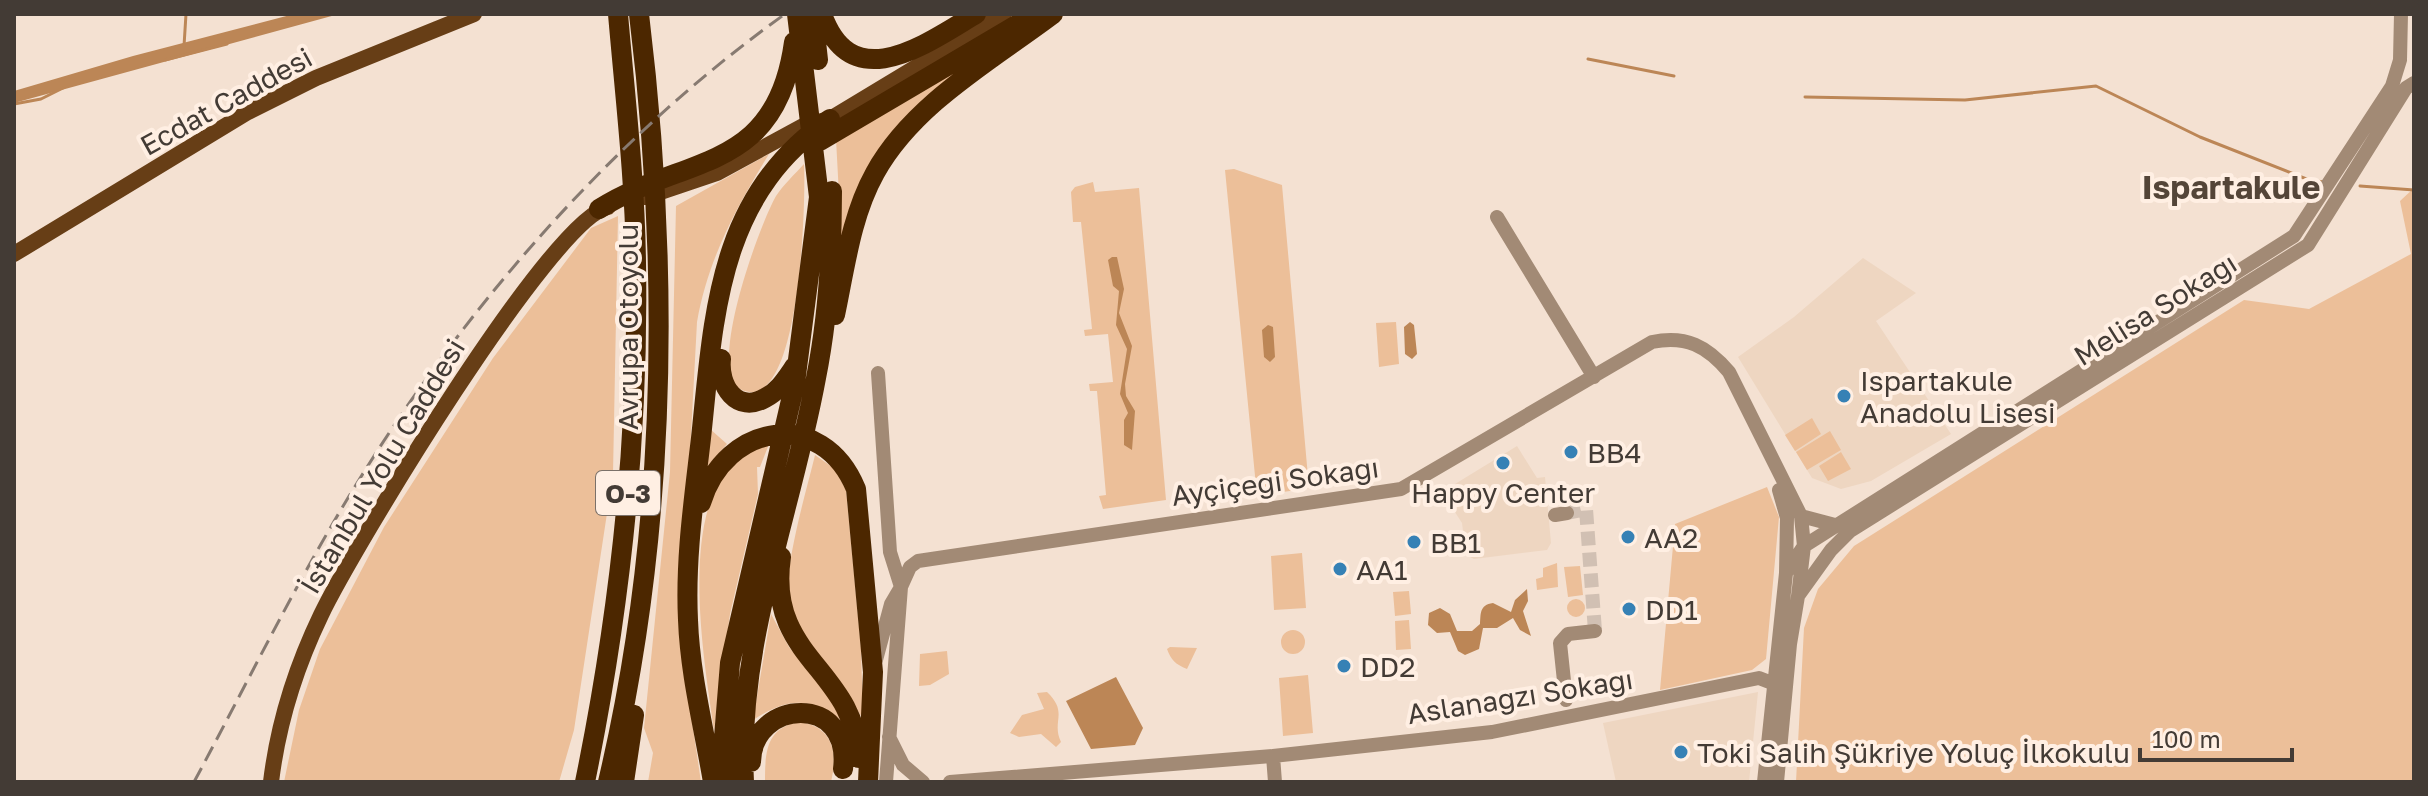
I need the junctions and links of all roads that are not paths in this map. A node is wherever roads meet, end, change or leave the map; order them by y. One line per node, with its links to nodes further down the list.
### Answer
1 (474, 14): 16 (main road, Ecdat Caddesi)
2 (618, 14): 43 (highway, Avrupa Otoyolu / O-3)
3 (639, 14): 27 (highway, Avrupa Otoyolu / O-3)
4 (822, 14): 5 (highway)
5 (976, 14)
6 (1004, 14): 12 (main road)
7 (1035, 14): 17 (highway)
8 (1053, 14): 19 (highway)
9 (2401, 14): 26 (street, Melisa Sokağı)
10 (802, 15): 13 (highway); 14 (highway)
11 (2414, 83): 32 (street, Melisa Sokağı)
12 (830, 119): 14 (main road); 28 (highway)
13 (825, 195): 17 (highway); 19 (highway)
14 (599, 209): 42 (main road, İstanbul Yolu Caddesi)
15 (1497, 217): 20 (street)
16 (14, 254)
17 (799, 359): 21 (highway)
18 (878, 373): 31 (street)
19 (817, 377): 21 (highway)
20 (1594, 377): 23 (street, Ayçiçeği Sokağı); 31 (street, Ayçiçeği Sokağı)
21 (796, 425): 22 (highway)
22 (788, 454): 25 (highway); 47 (highway)
23 (1772, 463): 24 (street, Ayçiçeği Sokağı); 30 (street, Ayçiçeği Sokağı)
24 (1801, 516): 26 (street); 29 (street, Ayçiçeği Sokağı)
25 (783, 518): 48 (highway); 50 (highway)
26 (1835, 525): 29 (street, Melisa Sokağı)
27 (647, 531): 44 (highway, Avrupa Otoyolu / O-3); 45 (highway)
28 (689, 541): 33 (highway); 46 (highway)
29 (1804, 546): 30 (street); 32 (street, Ayçiçeği Sokağı)
30 (1786, 573): 37 (street)
31 (901, 587): 34 (street, Ayçiçeği Sokağı); 39 (street)
32 (1798, 596): 57 (street, Melisa Sokağı)
33 (867, 599): 34 (street); 36 (highway)
34 (891, 604): 36 (street, Ayçiçeği Sokağı)
35 (1595, 631): 38 (street)
36 (873, 672): 51 (highway)
37 (1772, 683): 40 (street, Aslanağzı Sokağı); 56 (street)
38 (1566, 700)
39 (889, 737): 52 (street); 53 (street)
40 (1273, 756): 54 (street); 55 (street)
41 (842, 778): 49 (highway)
42 (271, 782)
43 (582, 782)
44 (608, 782)
45 (624, 782)
46 (713, 782)
47 (725, 782)
48 (744, 782)
49 (752, 782)
50 (860, 782)
51 (868, 782)
52 (886, 782)
53 (923, 782)
54 (950, 782)
55 (1275, 782)
56 (1764, 782)
57 (1777, 782)

